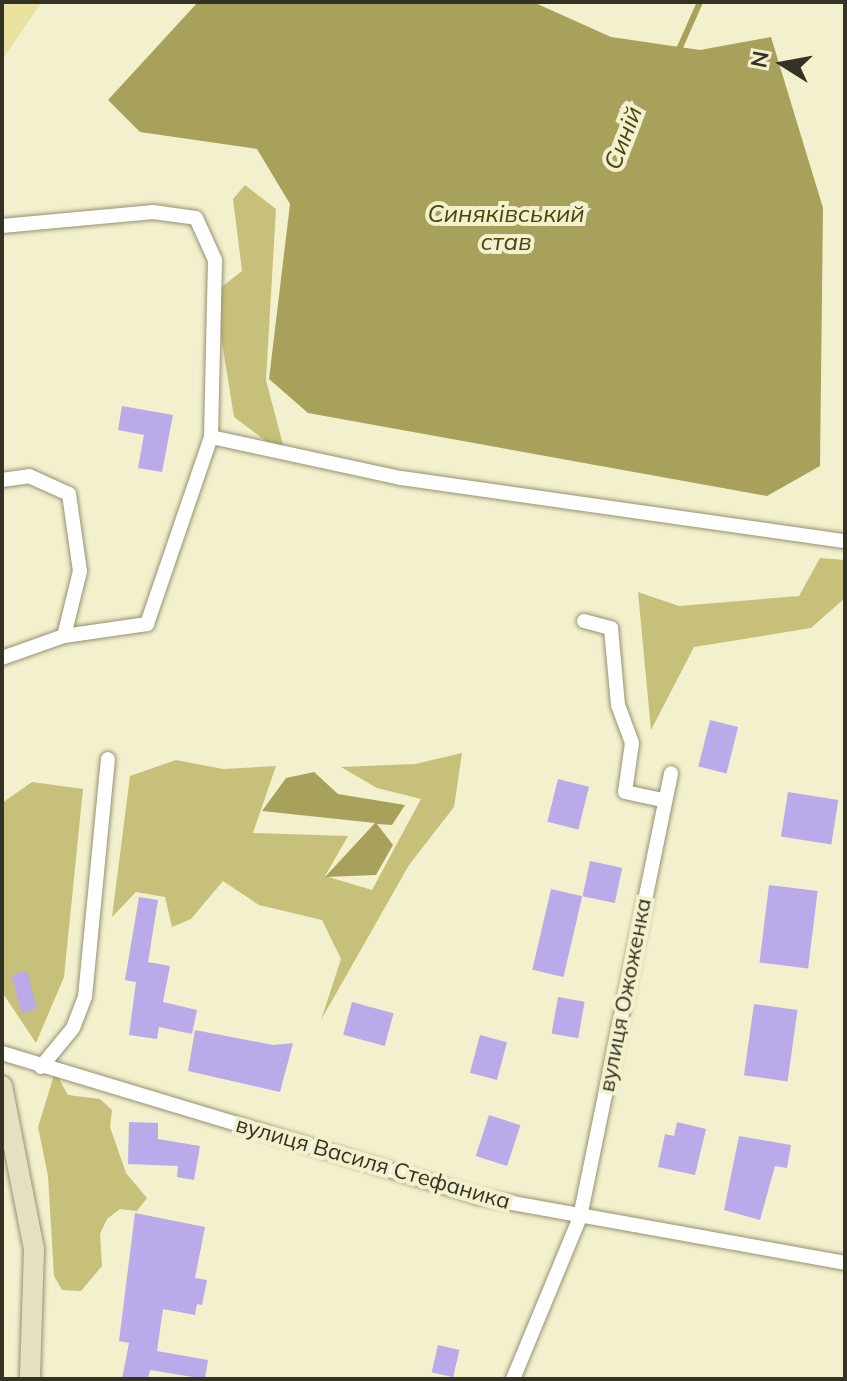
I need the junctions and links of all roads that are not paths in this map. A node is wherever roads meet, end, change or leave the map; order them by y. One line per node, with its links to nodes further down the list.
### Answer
1 (2, 226): 2 (street)
2 (211, 437): 4 (street); 6 (street)
3 (2, 480): 6 (street)
4 (845, 541)
5 (584, 621): 10 (street)
6 (64, 636): 7 (street)
7 (2, 658)
8 (108, 759): 12 (street)
9 (671, 773): 10 (street, вулиця Ожоженка)
10 (664, 800): 14 (street, вулиця Ожоженка)
11 (2, 1053): 12 (street, вулиця Василя Стефаника)
12 (41, 1067): 14 (street, вулиця Василя Стефаника)
13 (2, 1086): 16 (main road)
14 (580, 1217): 15 (street, вулиця Василя Стефаника); 17 (street, вулиця Ожоженка)
15 (845, 1263)
16 (30, 1379)
17 (513, 1379)

